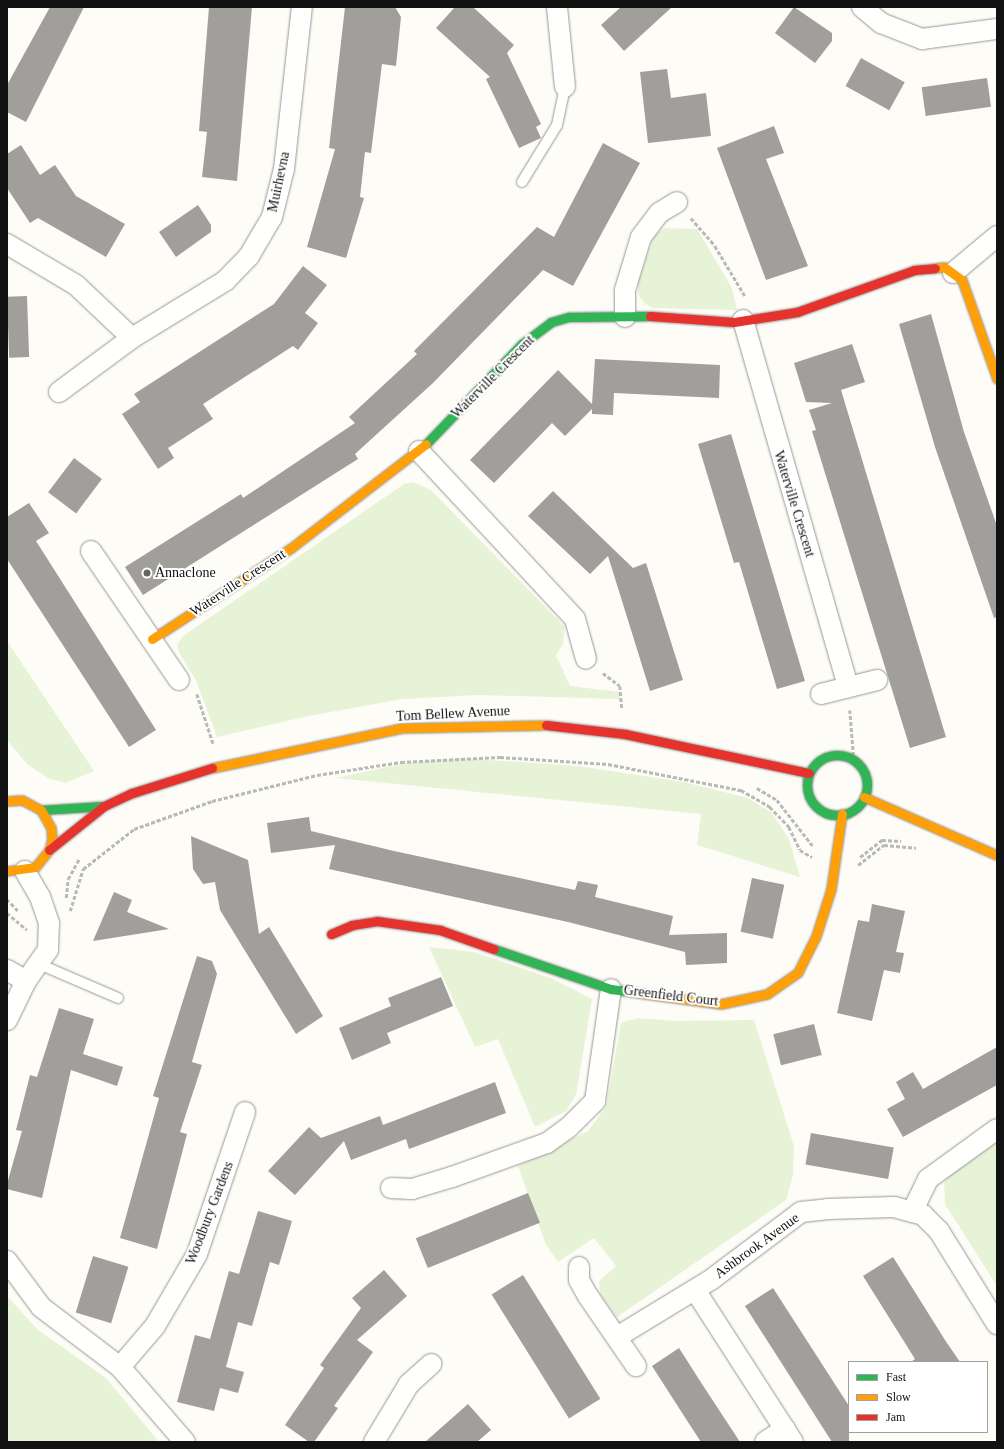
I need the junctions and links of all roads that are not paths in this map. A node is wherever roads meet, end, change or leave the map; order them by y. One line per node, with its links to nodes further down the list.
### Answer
1 (302, 7): 13 (street, Muirhevna)
2 (557, 7): 5 (street)
3 (862, 7): 4 (street)
4 (997, 29)
5 (565, 88): 6 (lane)
6 (522, 182)
7 (677, 202): 11 (street)
8 (997, 236): 10 (street)
9 (7, 244): 13 (street)
10 (952, 273): 12 (street, Waterville Crescent); 14 (street)
11 (625, 317): 12 (street, Waterville Crescent); 16 (street, Waterville Crescent)
12 (748, 320): 22 (street, Waterville Crescent)
13 (132, 338): 15 (street, Muirhevna)
14 (997, 379)
15 (59, 392)
16 (419, 451): 18 (street, Waterville Crescent); 19 (street)
17 (91, 551): 18 (street)
18 (152, 639): 20 (street)
19 (586, 659)
20 (179, 680)
21 (878, 680): 22 (street)
22 (848, 687): 23 (street)
23 (821, 694)
24 (809, 773): 25 (street); 27 (street, Tom Bellew Avenue); 29 (street)
25 (864, 797): 29 (street); 31 (street)
26 (7, 801): 28 (street)
27 (104, 806): 28 (street, Tom Bellew Avenue); 30 (street, Tom Bellew Avenue)
28 (41, 810): 30 (street)
29 (842, 814): 37 (street, Greenfield Court)
30 (49, 850): 32 (street, Tom Bellew Avenue)
31 (997, 855)
32 (16, 871): 34 (street)
33 (331, 934): 37 (street, Greenfield Court)
34 (39, 964): 36 (street); 38 (lane)
35 (7, 970): 36 (street)
36 (26, 981): 39 (street)
37 (611, 989): 42 (street, Greenfield Court)
38 (118, 998)
39 (7, 1020)
40 (245, 1112): 51 (street, Woodbury Gardens)
41 (997, 1129): 43 (street)
42 (391, 1188)
43 (912, 1212): 46 (street, Ashbrook Avenue); 47 (street, Ashbrook Avenue)
44 (7, 1261): 51 (street)
45 (578, 1267): 48 (street)
46 (695, 1290): 48 (street, Ashbrook Avenue); 52 (street)
47 (997, 1324)
48 (617, 1337): 50 (street)
49 (430, 1364): 54 (street)
50 (636, 1366)
51 (120, 1367): 53 (street)
52 (789, 1435): 55 (street)
53 (185, 1442)
54 (374, 1442)
55 (765, 1442)

